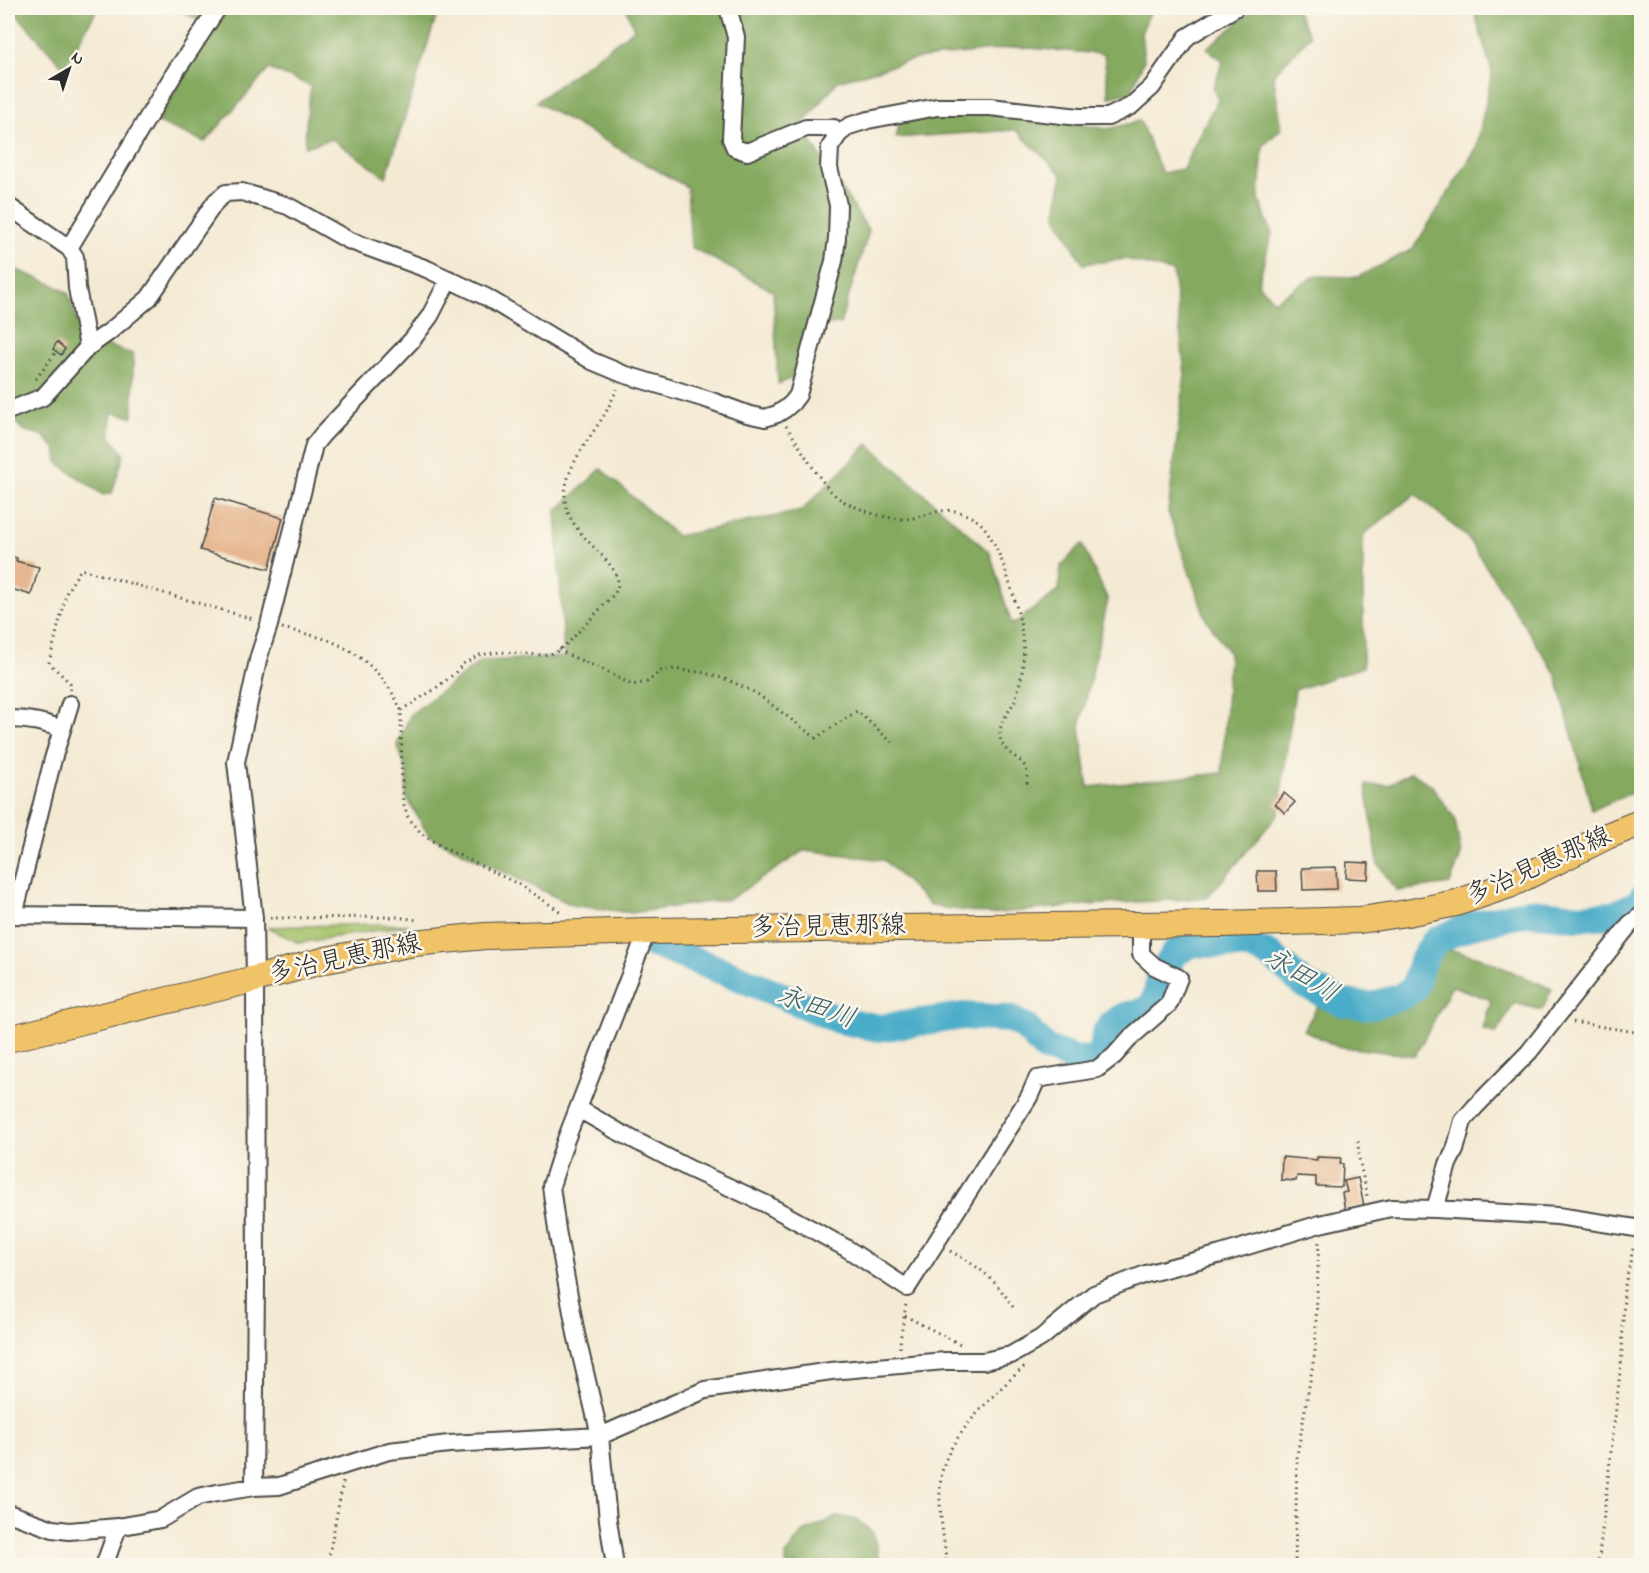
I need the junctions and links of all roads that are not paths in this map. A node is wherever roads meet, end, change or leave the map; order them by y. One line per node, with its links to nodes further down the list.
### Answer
1 (218, 8): 6 (street)
2 (728, 8): 4 (street)
3 (1234, 8): 4 (street)
4 (839, 134): 7 (street)
5 (8, 206): 6 (street)
6 (69, 248): 8 (street)
7 (449, 279): 8 (street); 16 (street)
8 (88, 346): 9 (street)
9 (8, 411)
10 (70, 704): 12 (street)
11 (8, 719): 12 (street)
12 (62, 730): 14 (street)
13 (1641, 822): 17 (main road, 多治見恵那線)
14 (10, 915): 16 (street)
15 (1641, 915): 22 (street)
16 (254, 918): 19 (street)
17 (1138, 925): 18 (main road, 多治見恵那線); 21 (street)
18 (646, 931): 19 (main road, 多治見恵那線); 21 (street)
19 (255, 979): 20 (main road, 多治見恵那線); 25 (street)
20 (8, 1039)
21 (579, 1109): 24 (street)
22 (1435, 1209): 23 (street); 24 (street)
23 (1640, 1228)
24 (600, 1436): 25 (street); 29 (street)
25 (254, 1487): 27 (street)
26 (8, 1513): 27 (street)
27 (118, 1527): 28 (street)
28 (104, 1566)
29 (615, 1566)

